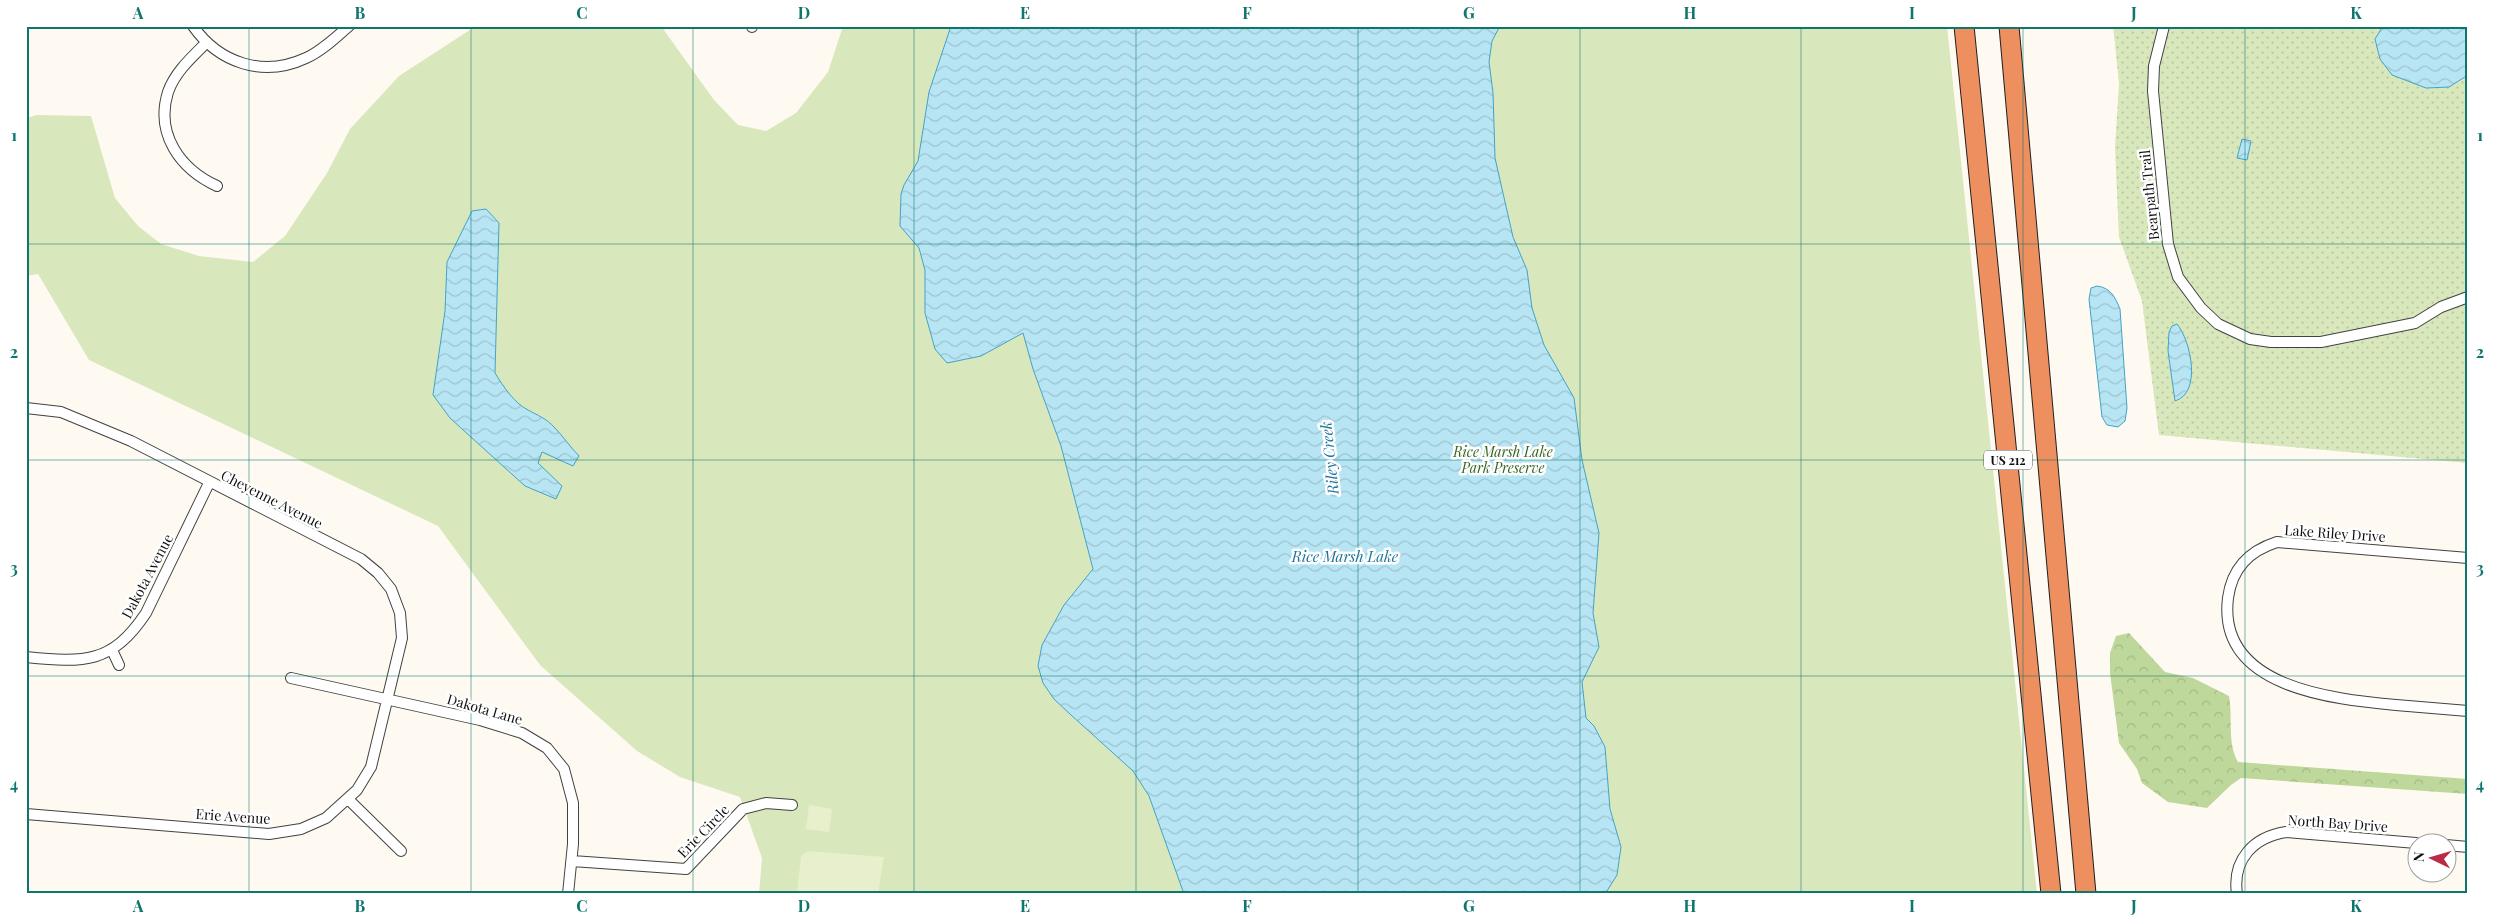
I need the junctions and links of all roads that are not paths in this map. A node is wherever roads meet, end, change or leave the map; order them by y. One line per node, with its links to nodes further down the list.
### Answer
1 (193, 26): 6 (street)
2 (349, 26): 6 (street)
3 (1964, 26): 25 (highway, US 212)
4 (2009, 26): 26 (highway, US 212)
5 (2164, 26): 8 (street, Bearpath Trail)
6 (206, 43): 7 (street)
7 (217, 186)
8 (2468, 296)
9 (26, 408): 10 (street, Cheyenne Avenue)
10 (210, 483): 12 (street, Dakota Avenue); 16 (street, Cheyenne Avenue)
11 (2468, 558): 17 (street, Lake Riley Drive)
12 (112, 650): 13 (street, Dakota Avenue); 14 (street)
13 (26, 657)
14 (119, 665)
15 (291, 678): 16 (street, Dakota Lane)
16 (389, 698): 18 (street, Erie Avenue); 23 (street, Dakota Lane)
17 (2468, 711)
18 (349, 800): 20 (street, Erie Avenue); 22 (street)
19 (792, 805): 23 (street, Erie Circle)
20 (26, 814)
21 (2406, 842): 27 (street, North Bay Drive)
22 (400, 851)
23 (572, 861): 24 (street, Dakota Lane)
24 (568, 894)
25 (2051, 894)
26 (2086, 894)
27 (2237, 894)

